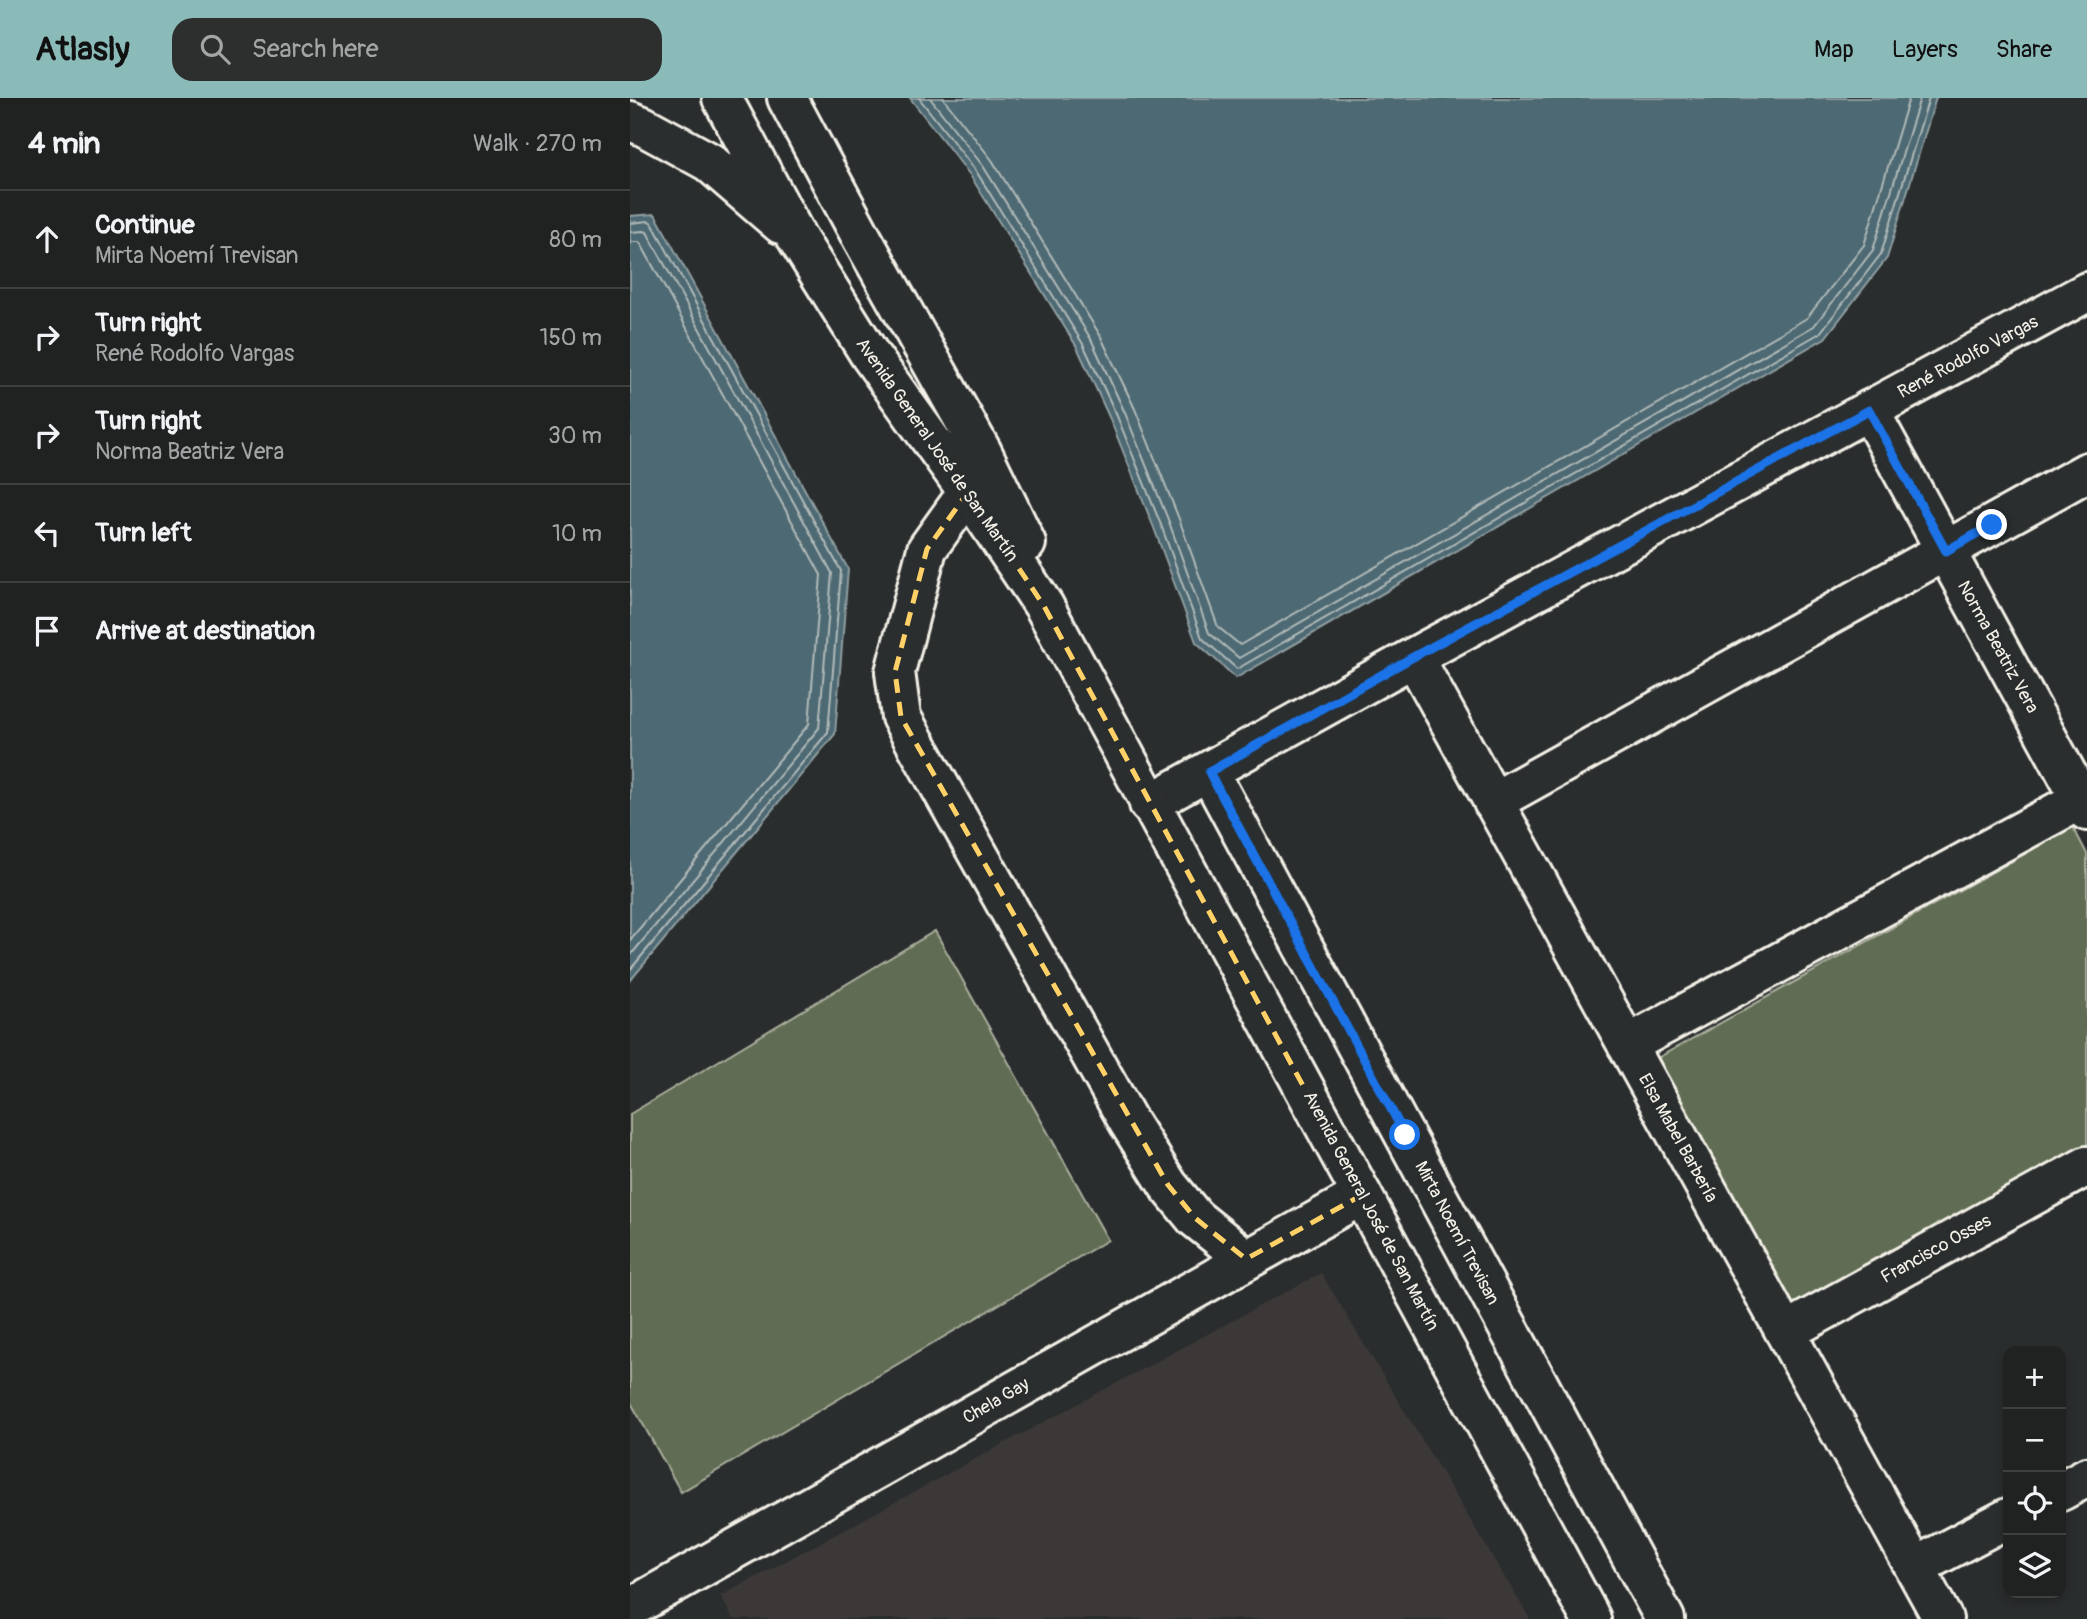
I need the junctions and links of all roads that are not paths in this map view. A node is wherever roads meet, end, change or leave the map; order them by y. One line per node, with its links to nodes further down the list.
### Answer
1 (722, 98): 4 (main road, Avenida General José de San Martín)
2 (787, 98): 14 (main road, Avenida General José de San Martín)
3 (630, 121): 4 (main road)
4 (797, 238): 8 (main road, Avenida General José de San Martín)
5 (2087, 292): 6 (main road, René Rodolfo Vargas)
6 (1869, 410): 9 (main road, Norma Beatriz Vera); 10 (main road, René Rodolfo Vargas)
7 (2079, 481): 9 (main road)
8 (968, 492): 14 (main road, Avenida General José de San Martín); 18 (main road)
9 (1946, 551): 12 (main road); 13 (main road, Norma Beatriz Vera)
10 (1413, 657): 11 (main road, René Rodolfo Vargas); 12 (main road, Elsa Mabel Barbería)
11 (1209, 772): 14 (main road, René Rodolfo Vargas); 26 (main road, Mirta Noemí Trevisan)
12 (1493, 802): 15 (main road, Elsa Mabel Barbería)
13 (2085, 802): 15 (main road)
14 (1149, 804): 17 (main road, Avenida General José de San Martín)
15 (1628, 1045): 19 (main road, Elsa Mabel Barbería)
16 (2087, 1166): 19 (main road, Francisco Osses)
17 (1362, 1195): 18 (main road, Chela Gay); 25 (main road, Avenida General José de San Martín)
18 (1246, 1259): 24 (main road, Chela Gay)
19 (1785, 1332): 23 (main road, Elsa Mabel Barbería)
20 (2087, 1477): 21 (main road)
21 (2066, 1488)
22 (2003, 1521): 23 (main road)
23 (1915, 1567): 27 (main road, Elsa Mabel Barbería)
24 (630, 1608)
25 (1591, 1619)
26 (1665, 1619)
27 (1943, 1619)

